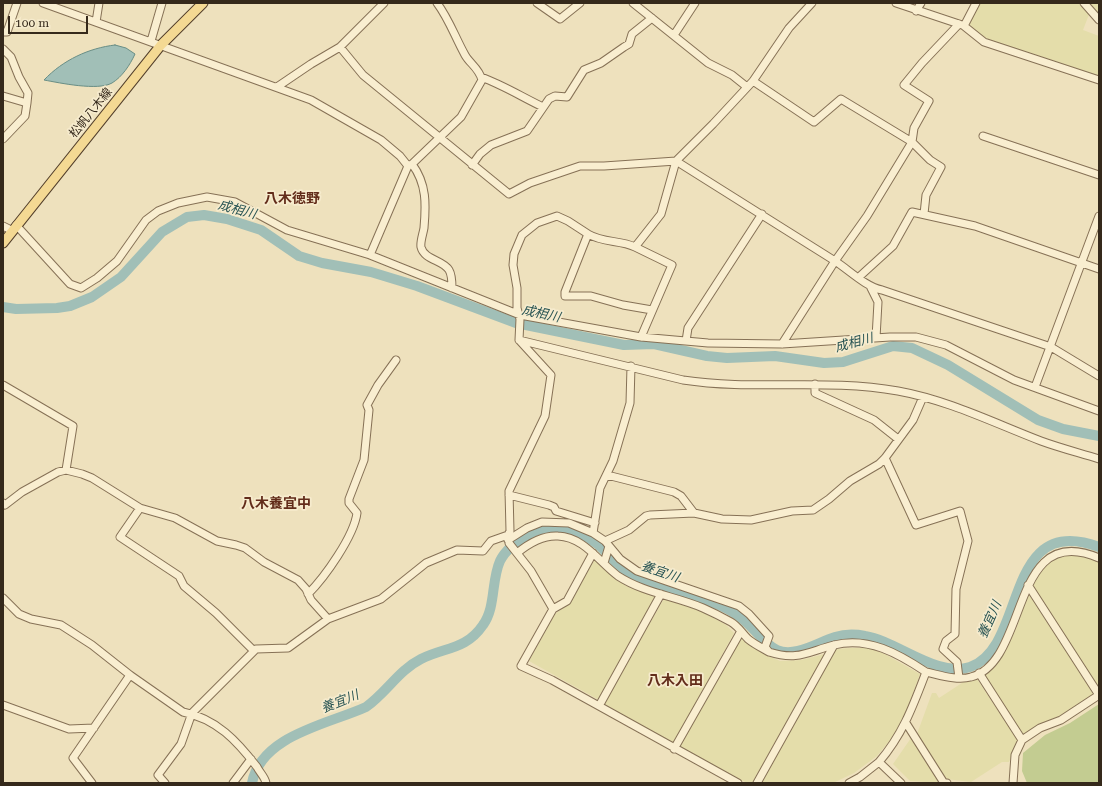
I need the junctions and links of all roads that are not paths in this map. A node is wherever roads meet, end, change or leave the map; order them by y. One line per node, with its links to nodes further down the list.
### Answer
1 (17, 3): 22 (street)
2 (43, 3): 20 (street)
3 (99, 3): 20 (street)
4 (162, 3): 24 (street)
5 (203, 3): 25 (main road, 松帆八木線)
6 (384, 3): 26 (street)
7 (437, 3): 28 (street)
8 (536, 3): 9 (street)
9 (580, 3)
10 (633, 3): 18 (street)
11 (695, 3): 23 (street)
12 (812, 3): 29 (street)
13 (896, 3): 17 (street)
14 (921, 3): 17 (street)
15 (976, 3): 21 (street)
16 (1084, 3): 19 (street)
17 (916, 11): 21 (street)
18 (652, 18): 23 (street); 35 (street)
19 (1099, 20)
20 (96, 22): 24 (street)
21 (962, 25): 30 (street); 39 (street)
22 (3, 32)
23 (674, 35): 32 (street)
24 (151, 41): 25 (street)
25 (161, 45): 31 (street); 47 (main road, 松帆八木線)
26 (340, 47): 31 (street); 37 (street)
27 (3, 49): 34 (street)
28 (481, 77): 35 (street); 37 (street)
29 (753, 80): 32 (street); 39 (street)
30 (1099, 80)
31 (277, 87): 41 (street)
32 (747, 87): 40 (street)
33 (3, 96): 34 (street)
34 (27, 103): 38 (street)
35 (543, 107): 42 (street)
36 (983, 136): 43 (street)
37 (439, 138): 41 (street); 42 (street)
38 (3, 139)
39 (912, 142): 45 (street); 52 (street)
40 (676, 161): 42 (street); 44 (street); 50 (street)
41 (410, 165): 51 (street); 56 (street)
42 (472, 165)
43 (1099, 175)
44 (762, 214): 52 (street); 63 (street)
45 (924, 214): 53 (street); 55 (street)
46 (1099, 216): 53 (street)
47 (10, 227): 49 (main road, 松帆八木線); 51 (street)
48 (588, 234): 50 (street); 58 (street); 59 (street)
49 (3, 243)
50 (635, 247): 58 (street)
51 (370, 255): 56 (street)
52 (835, 261): 55 (street); 64 (street)
53 (1082, 263): 54 (street); 65 (street)
54 (1099, 269)
55 (859, 277): 57 (street)
56 (452, 288): 59 (street)
57 (871, 288): 62 (street); 65 (street)
58 (652, 310): 60 (street)
59 (520, 317): 60 (street); 61 (street)
60 (641, 337): 63 (street)
61 (520, 338): 67 (street); 79 (street)
62 (876, 338): 64 (street); 71 (street)
63 (686, 341): 64 (street)
64 (782, 344)
65 (1051, 347): 68 (street); 71 (street)
66 (396, 360): 92 (street)
67 (631, 366): 69 (street); 78 (street)
68 (1099, 376)
69 (815, 384): 72 (street); 74 (street)
70 (3, 385): 77 (street)
71 (1035, 387): 73 (street)
72 (924, 397): 74 (street); 76 (street)
73 (1099, 411)
74 (898, 439): 75 (street)
75 (885, 458): 82 (street); 104 (street)
76 (1099, 459)
77 (66, 470): 80 (street); 81 (street)
78 (607, 475): 82 (street); 83 (street)
79 (509, 494): 83 (street); 85 (street)
80 (3, 503)
81 (140, 508): 92 (street); 100 (street)
82 (694, 513): 86 (street)
83 (595, 523): 84 (street)
84 (593, 533): 85 (street); 86 (street)
85 (508, 539): 87 (street); 96 (street)
86 (608, 545): 90 (street); 99 (street)
87 (517, 553): 88 (street); 95 (street)
88 (593, 553): 90 (street); 95 (street)
89 (1099, 558): 91 (street)
90 (604, 563): 93 (street)
91 (1028, 585): 102 (street); 105 (street)
92 (308, 594): 96 (street)
93 (661, 594): 97 (street); 107 (street)
94 (3, 598): 103 (street)
95 (552, 609): 107 (street)
96 (328, 619): 100 (street)
97 (741, 631): 99 (street); 112 (street)
98 (834, 645): 99 (street); 101 (street); 120 (street)
99 (767, 650)
100 (254, 651): 108 (street)
101 (926, 672): 104 (street); 109 (street)
102 (979, 673): 104 (street); 111 (street)
103 (130, 675): 108 (street); 110 (street)
104 (959, 678)
105 (1099, 695): 111 (street)
106 (3, 705): 110 (street)
107 (599, 706): 112 (street)
108 (192, 713): 113 (street); 116 (street)
109 (906, 723): 114 (street); 123 (street)
110 (94, 728): 115 (street)
111 (1022, 740): 124 (street)
112 (674, 749): 119 (street)
113 (251, 759): 117 (street); 118 (street)
114 (879, 762): 121 (street); 122 (street)
115 (92, 783)
116 (165, 783)
117 (233, 783)
118 (266, 783)
119 (738, 783)
120 (757, 783)
121 (849, 783)
122 (901, 783)
123 (947, 783)
124 (1013, 783)

